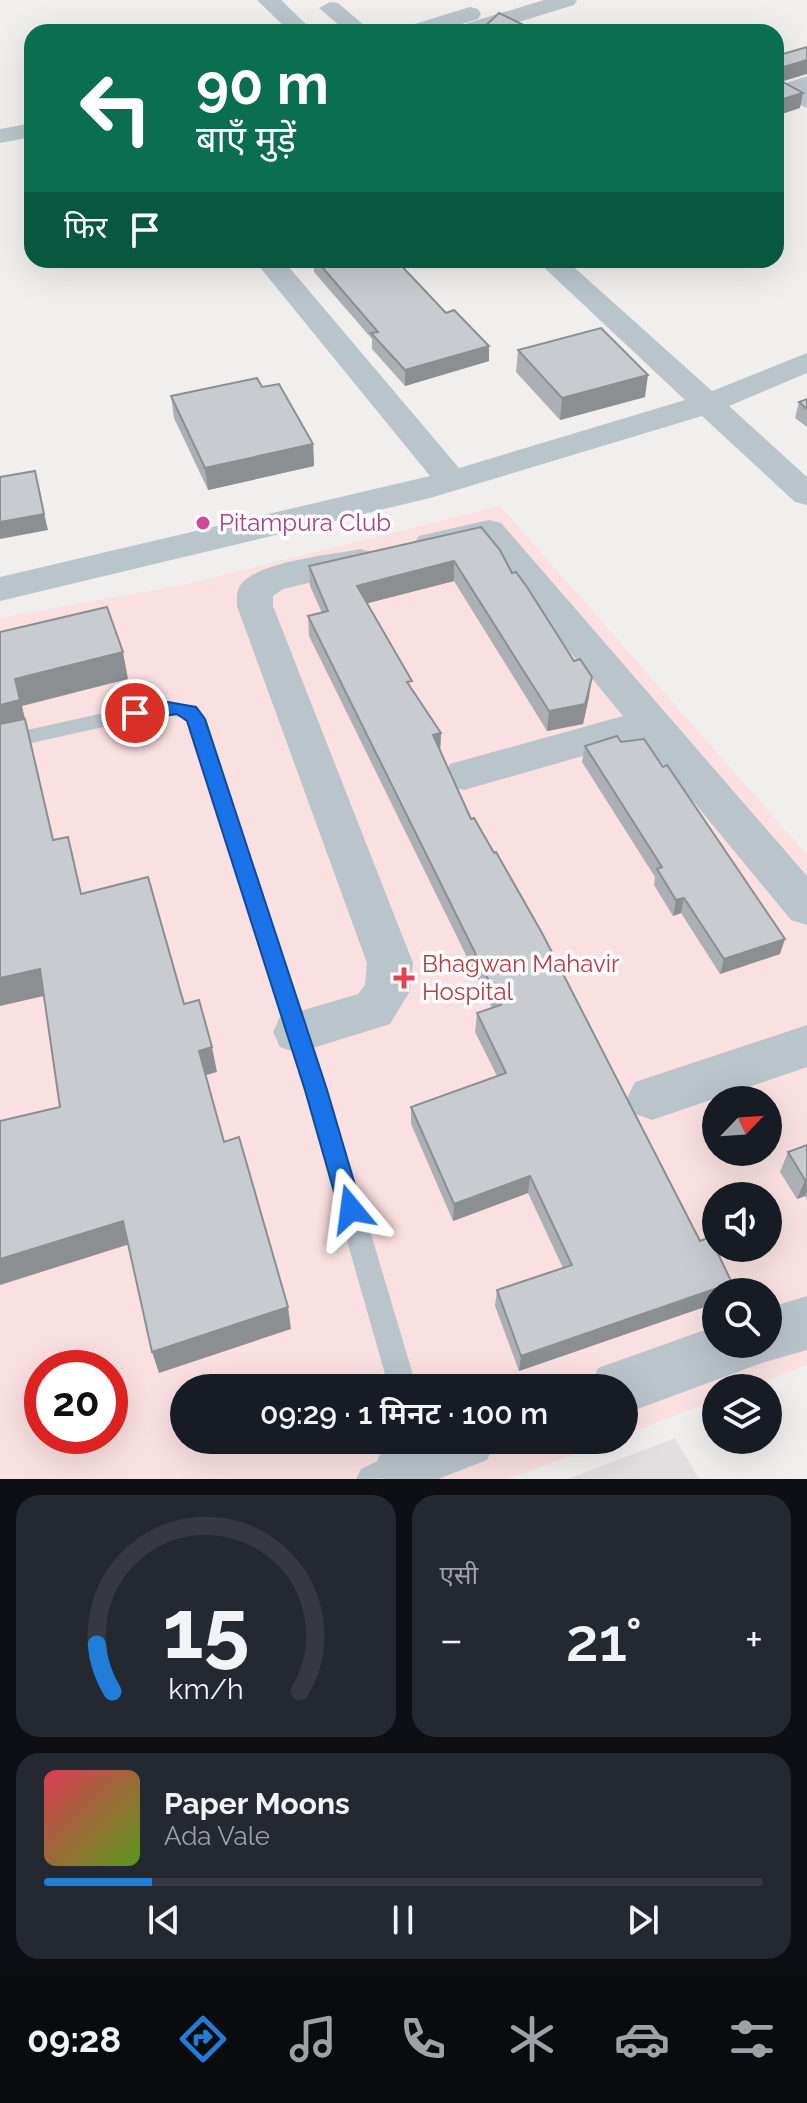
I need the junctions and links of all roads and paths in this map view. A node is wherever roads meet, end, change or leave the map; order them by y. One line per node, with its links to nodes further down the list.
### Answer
1 (268, 0): 7 (street)
2 (355, 0): 5 (street)
3 (443, 0): 6 (street)
4 (566, 0): 6 (street)
5 (325, 4): 8 (street)
6 (474, 23)
7 (294, 24)
8 (351, 24)
9 (807, 83): 10 (street)
10 (807, 101)
11 (24, 132): 12 (street)
12 (0, 136)
13 (275, 268): 17 (street)
14 (559, 268): 16 (street)
15 (807, 362): 16 (street)
16 (707, 404): 17 (street); 18 (street)
17 (452, 481): 19 (street)
18 (807, 495)
19 (0, 589)
20 (650, 723): 22 (street); 23 (street); 24 (street)
21 (0, 743): 24 (lane)
22 (464, 775)
23 (807, 907)
24 (297, 1032): 30 (lane)
25 (807, 1046): 26 (street)
26 (652, 1098)
27 (807, 1323): 28 (street)
28 (782, 1331)
29 (705, 1358): 31 (street)
30 (399, 1374)
31 (638, 1381)
32 (419, 1454): 33 (street)
33 (398, 1460)

